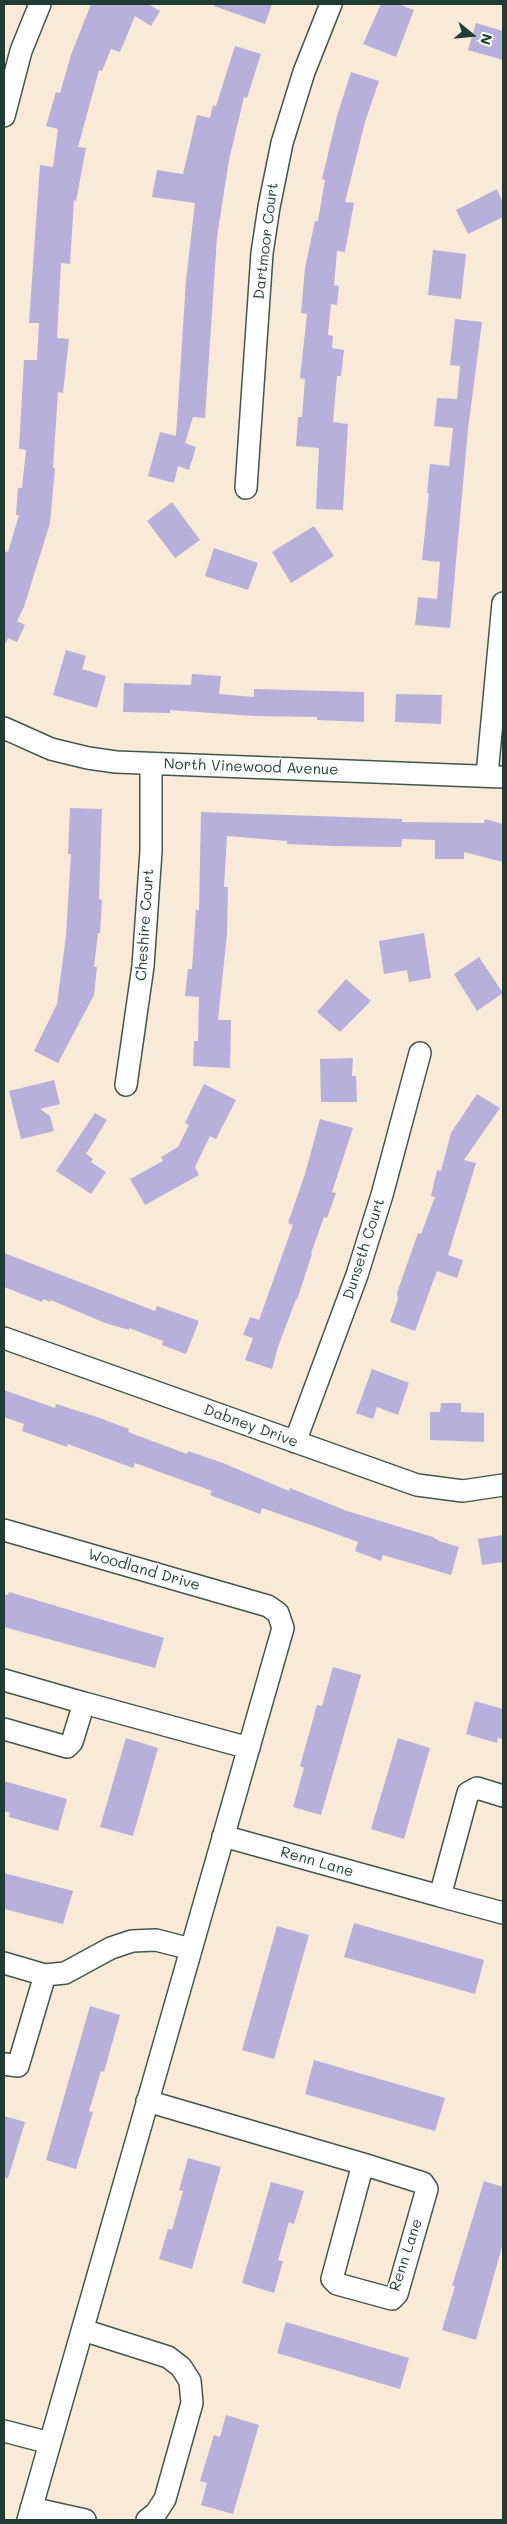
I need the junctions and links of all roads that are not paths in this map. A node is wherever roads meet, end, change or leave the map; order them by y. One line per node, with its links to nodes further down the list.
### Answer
1 (40, 4): 3 (street)
2 (331, 4): 4 (street, Dartmoor Court)
3 (4, 116)
4 (246, 488)
5 (503, 603): 8 (street)
6 (4, 728): 7 (street, North Vinewood Avenue)
7 (151, 764): 8 (street, North Vinewood Avenue); 10 (street, Cheshire Court)
8 (495, 776)
9 (420, 1053): 12 (street, Dunseth Court)
10 (126, 1085)
11 (4, 1338): 12 (street, Dabney Drive)
12 (294, 1442): 13 (street, Dabney Drive)
13 (503, 1485)
14 (4, 1530): 18 (street, Woodland Drive)
15 (4, 1680): 16 (street)
16 (84, 1703): 17 (street); 18 (street)
17 (4, 1729)
18 (250, 1748): 20 (street)
19 (503, 1796): 21 (street)
20 (223, 1836): 21 (street, Renn Lane); 23 (street)
21 (440, 1896): 22 (street, Renn Lane)
22 (503, 1913)
23 (191, 1949): 25 (street); 27 (street)
24 (4, 1963): 25 (street)
25 (45, 1975): 26 (street)
26 (4, 2064)
27 (147, 2101): 28 (street, Renn Lane); 29 (street)
28 (363, 2164): 28 (street, Renn Lane)
29 (83, 2330): 31 (street); 34 (street)
30 (4, 2431): 31 (street)
31 (50, 2443): 32 (street)
32 (30, 2514): 33 (street)
33 (84, 2520)
34 (147, 2520)

